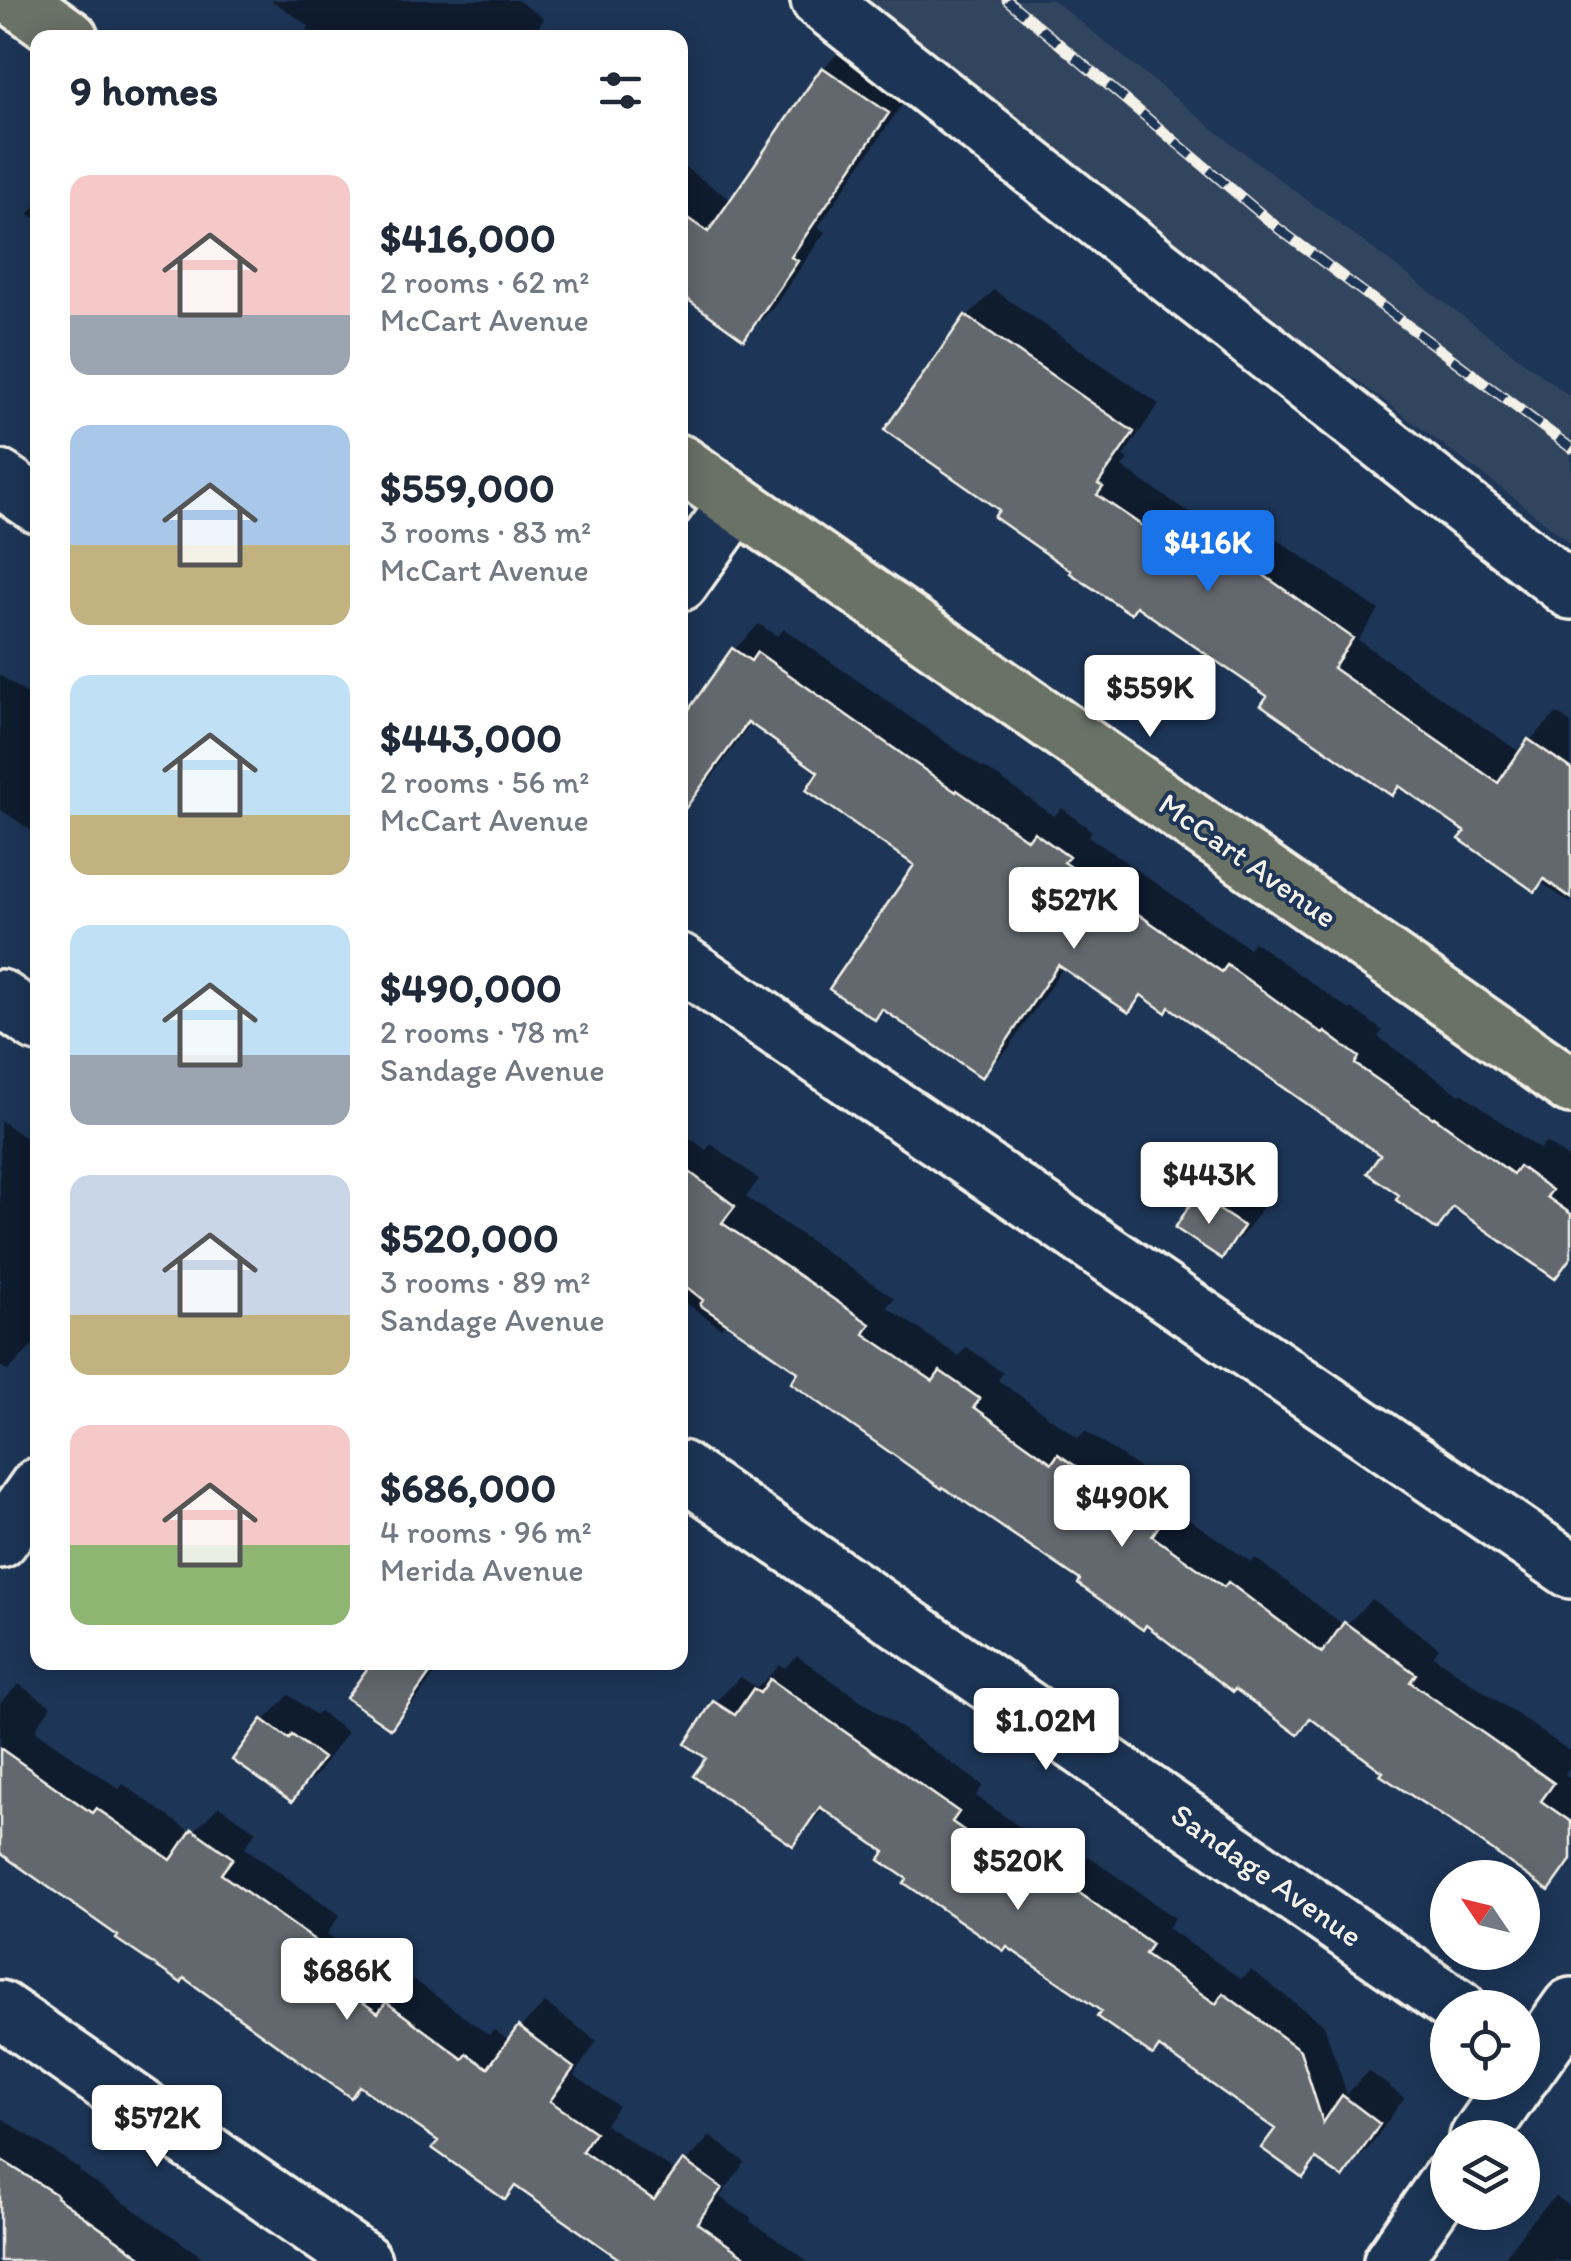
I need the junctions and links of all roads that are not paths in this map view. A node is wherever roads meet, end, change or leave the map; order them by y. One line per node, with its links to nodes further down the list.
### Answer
1 (16, 0): 3 (main road)
2 (819, 0): 9 (street)
3 (59, 30)
4 (688, 469): 7 (main road, McCart Avenue)
5 (0, 479): 6 (street)
6 (30, 500)
7 (737, 503): 8 (street); 13 (main road, McCart Avenue)
8 (688, 572)
9 (1571, 592)
10 (688, 967): 17 (street)
11 (0, 998): 12 (street)
12 (30, 1019)
13 (1571, 1086)
14 (688, 1475): 18 (street, Sandage Avenue)
15 (30, 1497): 16 (street)
16 (0, 1540)
17 (1571, 1570)
18 (1434, 1990)
19 (1571, 2006): 21 (street)
20 (0, 2008): 25 (street)
21 (1540, 2058)
22 (1509, 2100): 23 (street)
23 (1493, 2120)
24 (1430, 2207): 26 (street)
25 (363, 2261)
26 (1392, 2261)

